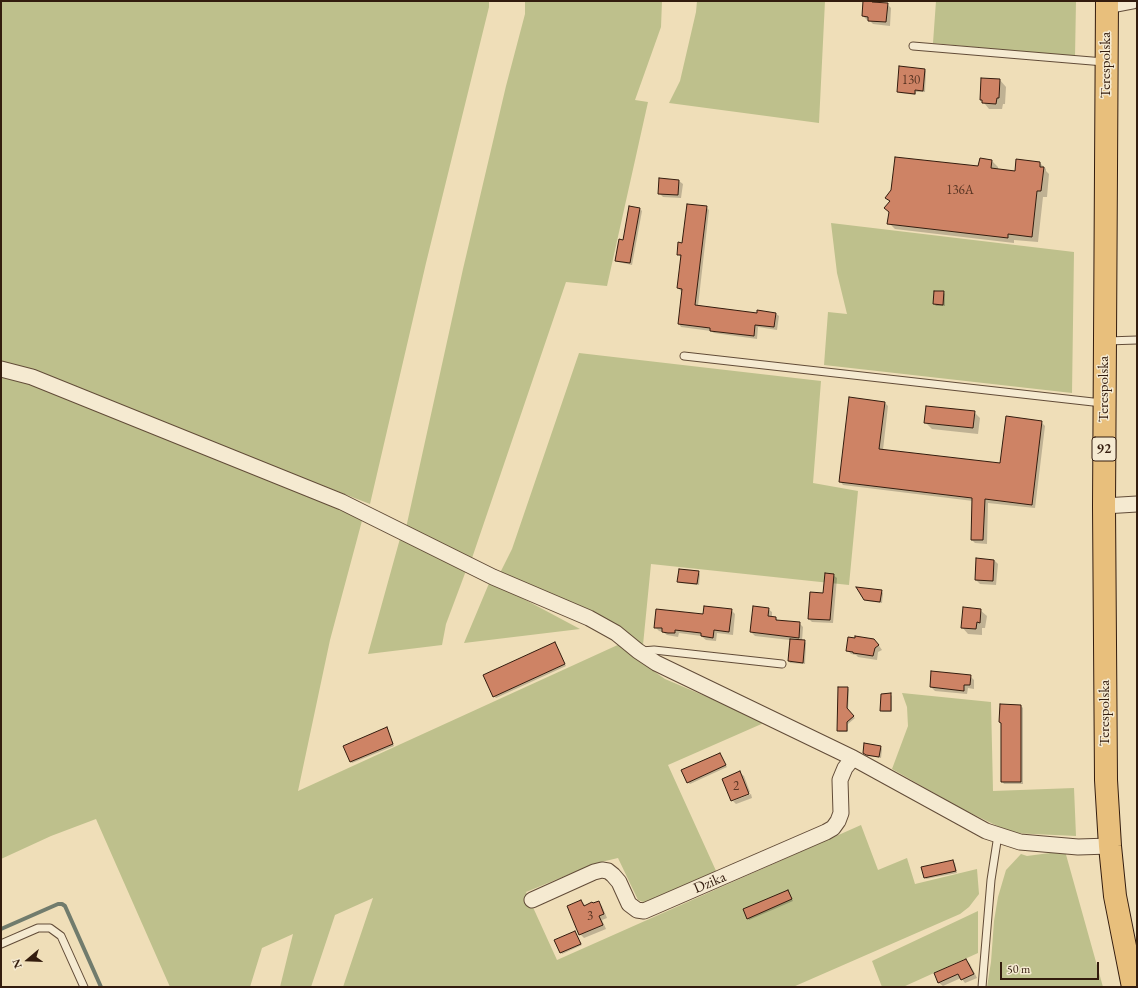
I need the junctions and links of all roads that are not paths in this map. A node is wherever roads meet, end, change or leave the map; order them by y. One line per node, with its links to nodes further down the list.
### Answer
1 (1133, 1): 2 (street)
2 (1107, 4): 4 (main road, Terespolska / 92)
3 (913, 46): 4 (lane)
4 (1106, 63): 6 (main road, Terespolska / 92)
5 (1137, 340): 6 (lane)
6 (1105, 341): 9 (main road, Terespolska / 92)
7 (684, 356): 9 (lane)
8 (1, 369): 12 (street)
9 (1104, 404): 11 (main road, Terespolska / 92)
10 (1137, 504): 11 (street)
11 (1104, 506): 16 (main road, Terespolska / 92)
12 (638, 651): 13 (lane); 14 (street)
13 (782, 664)
14 (853, 758): 15 (street); 17 (street, Dzika)
15 (998, 835): 16 (street); 20 (lane)
16 (1110, 846): 21 (main road, Terespolska / 92)
17 (532, 900)
18 (1, 944): 19 (lane)
19 (84, 987)
20 (982, 987)
21 (1133, 987)

